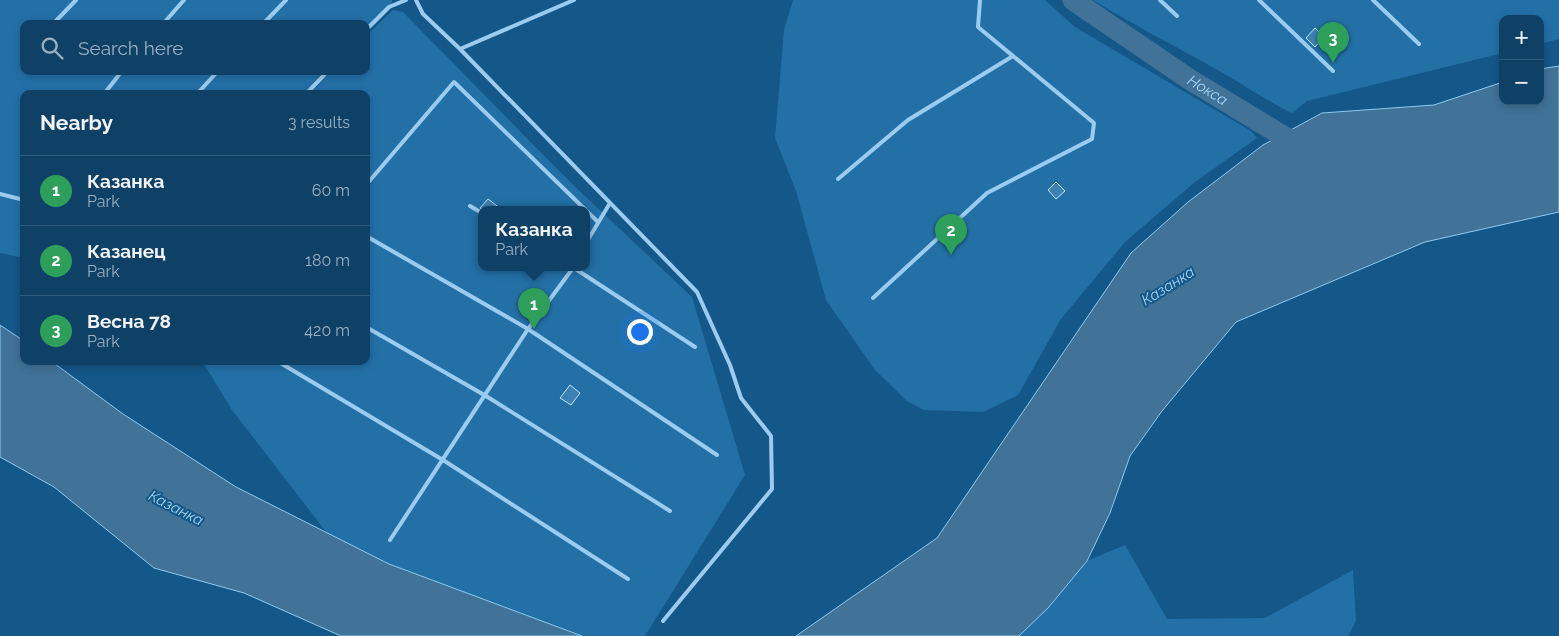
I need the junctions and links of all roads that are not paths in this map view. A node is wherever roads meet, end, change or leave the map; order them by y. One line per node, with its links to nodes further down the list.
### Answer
1 (76, 0): 14 (lane)
2 (184, 0): 15 (lane)
3 (286, 0): 16 (lane)
4 (387, 0): 12 (lane)
5 (406, 0): 12 (lane)
6 (416, 0): 19 (lane)
7 (574, 0): 19 (lane)
8 (980, 0): 20 (lane)
9 (1160, 0): 13 (lane)
10 (1259, 0): 21 (lane)
11 (1373, 0): 18 (lane)
12 (389, 6): 17 (lane)
13 (1177, 16)
14 (57, 20)
15 (166, 20)
16 (267, 20)
17 (370, 26)
18 (1419, 44)
19 (460, 49): 32 (lane)
20 (1013, 56): 28 (lane); 42 (lane)
21 (1333, 71)
22 (119, 75): 25 (lane)
23 (214, 75): 26 (lane)
24 (324, 75): 27 (lane)
25 (107, 90)
26 (201, 90)
27 (310, 90)
28 (838, 179)
29 (370, 180): 34 (lane)
30 (0, 194): 31 (lane)
31 (20, 199)
32 (610, 203): 37 (lane); 53 (lane)
33 (470, 206): 35 (lane)
34 (582, 206)
35 (478, 211)
36 (590, 214): 37 (lane)
37 (598, 222): 38 (lane)
38 (590, 236)
39 (370, 238): 44 (lane)
40 (571, 271): 44 (lane)
41 (578, 271): 45 (lane)
42 (873, 298)
43 (370, 329): 47 (lane)
44 (528, 329): 47 (lane); 48 (lane)
45 (695, 347)
46 (284, 365): 49 (lane)
47 (486, 396): 49 (lane); 50 (lane)
48 (717, 455)
49 (443, 460): 51 (lane); 52 (lane)
50 (670, 511)
51 (390, 540)
52 (628, 579)
53 (663, 621)

